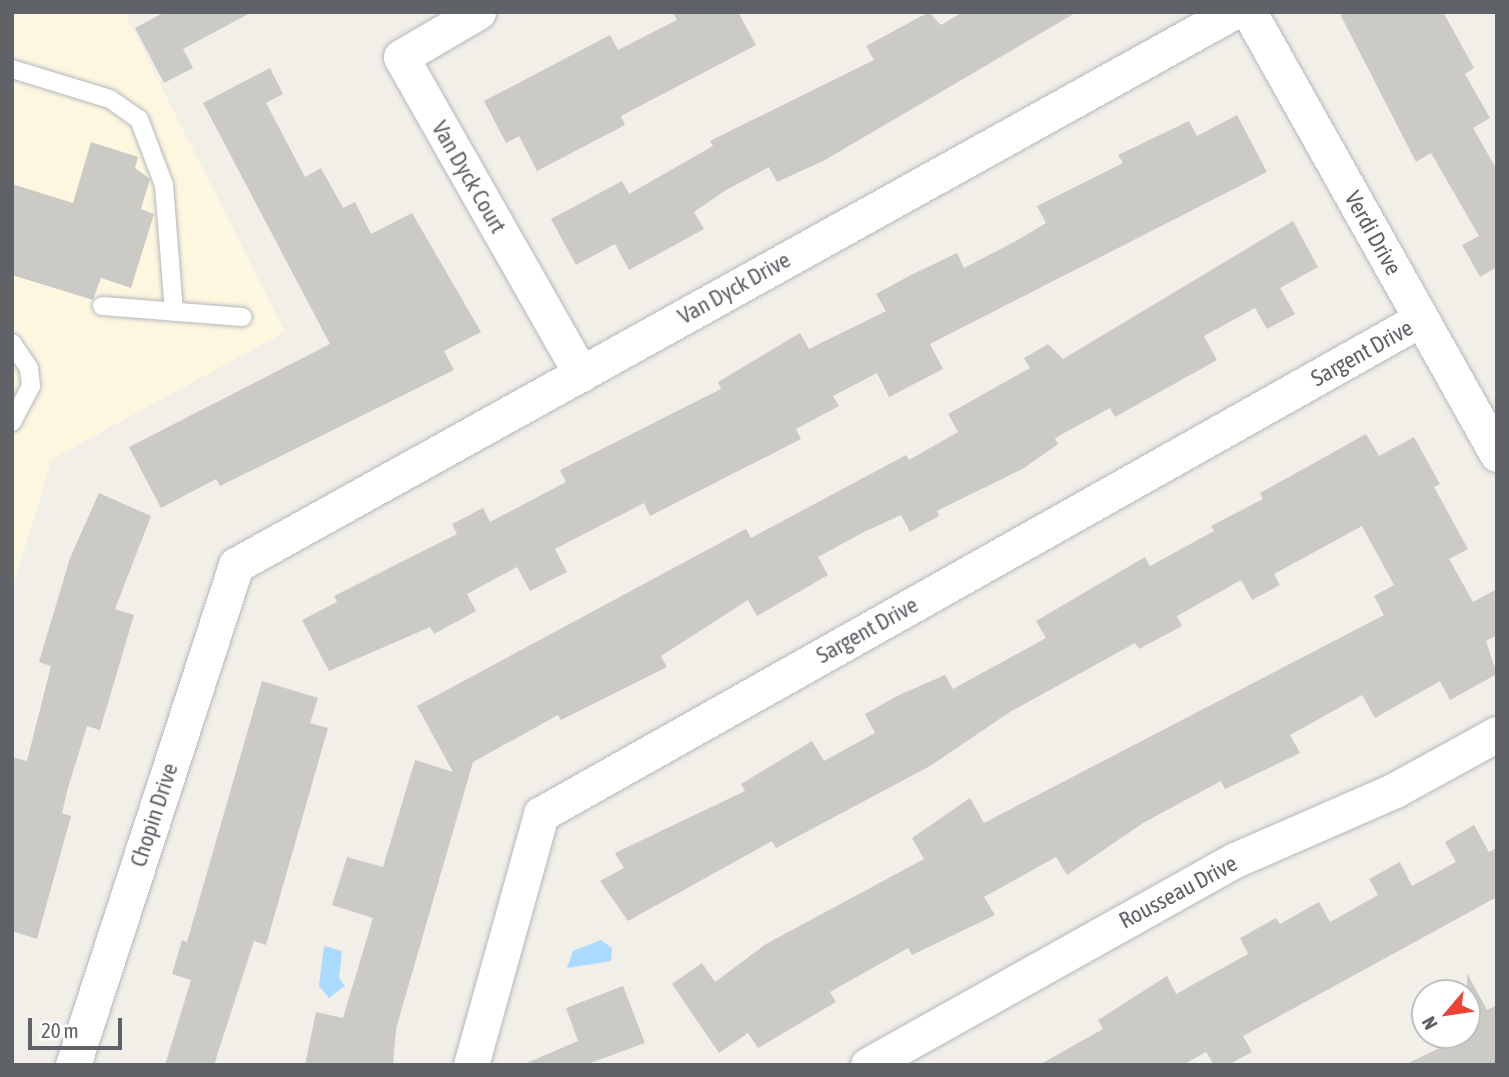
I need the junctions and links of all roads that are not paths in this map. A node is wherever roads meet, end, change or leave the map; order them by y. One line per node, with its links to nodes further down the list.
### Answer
1 (478, 12): 10 (street, Van Dyck Court)
2 (1233, 12): 10 (street, Van Dyck Drive)
3 (1249, 12): 8 (street, Verdi Drive)
4 (12, 69): 6 (lane)
5 (103, 306): 6 (lane)
6 (174, 312): 7 (lane)
7 (243, 317)
8 (1421, 319): 12 (street, Verdi Drive); 16 (street, Sargent Drive)
9 (12, 343): 11 (lane)
10 (581, 374): 13 (street, Van Dyck Drive)
11 (12, 422)
12 (1497, 454)
13 (236, 565): 15 (street, Chopin Drive)
14 (1497, 734): 17 (street, Rousseau Drive)
15 (73, 1065)
16 (471, 1065)
17 (868, 1065)

